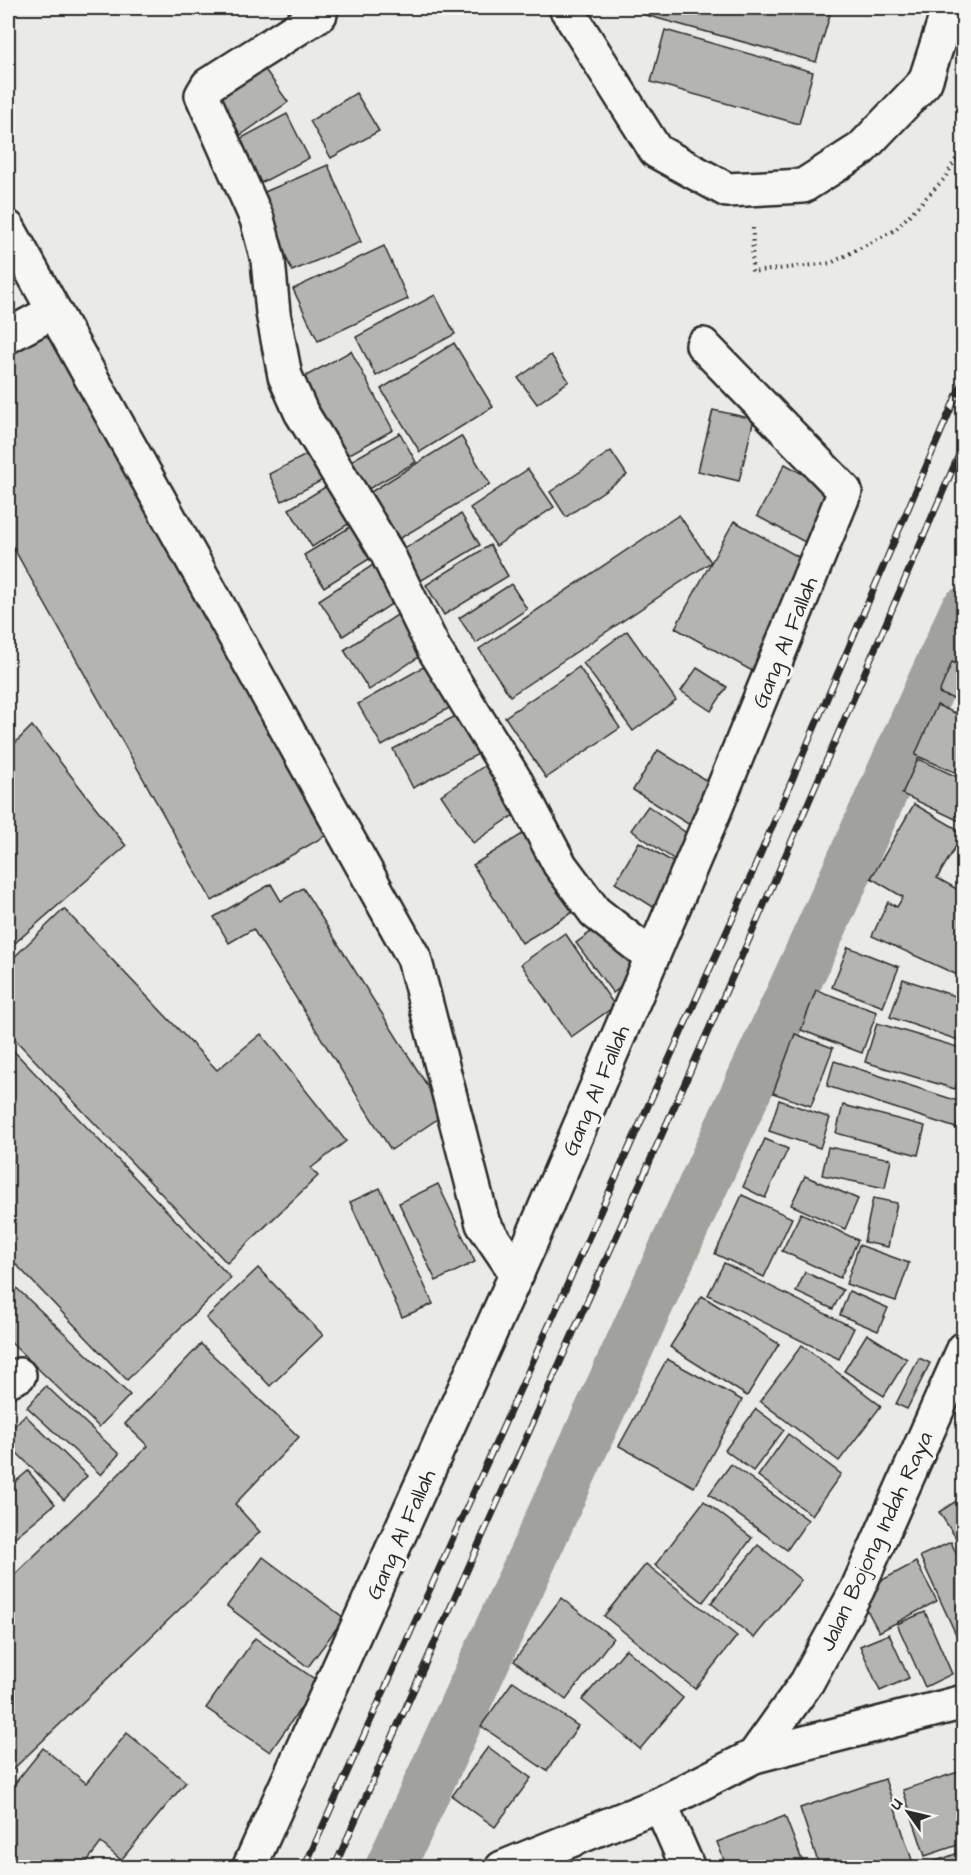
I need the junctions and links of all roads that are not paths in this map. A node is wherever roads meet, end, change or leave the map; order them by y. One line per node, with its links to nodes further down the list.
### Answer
1 (566, 8): 2 (street)
2 (949, 8)
3 (320, 14): 8 (street)
4 (8, 228): 5 (street)
5 (54, 311): 6 (street); 9 (street)
6 (8, 336)
7 (704, 345): 8 (street, Gang Al Fallah)
8 (652, 957): 9 (street, Gang Al Fallah)
9 (517, 1274): 14 (street, Gang Al Fallah)
10 (963, 1349): 12 (street, Jalan Bojong Indah Raya)
11 (963, 1702): 12 (street, Jalan Bojong Indah Raya)
12 (754, 1756): 13 (street, Jalan Bojong Indah Raya)
13 (660, 1804): 15 (street, Jalan Bojong Indah Raya); 16 (street)
14 (249, 1868)
15 (502, 1868)
16 (688, 1868)

